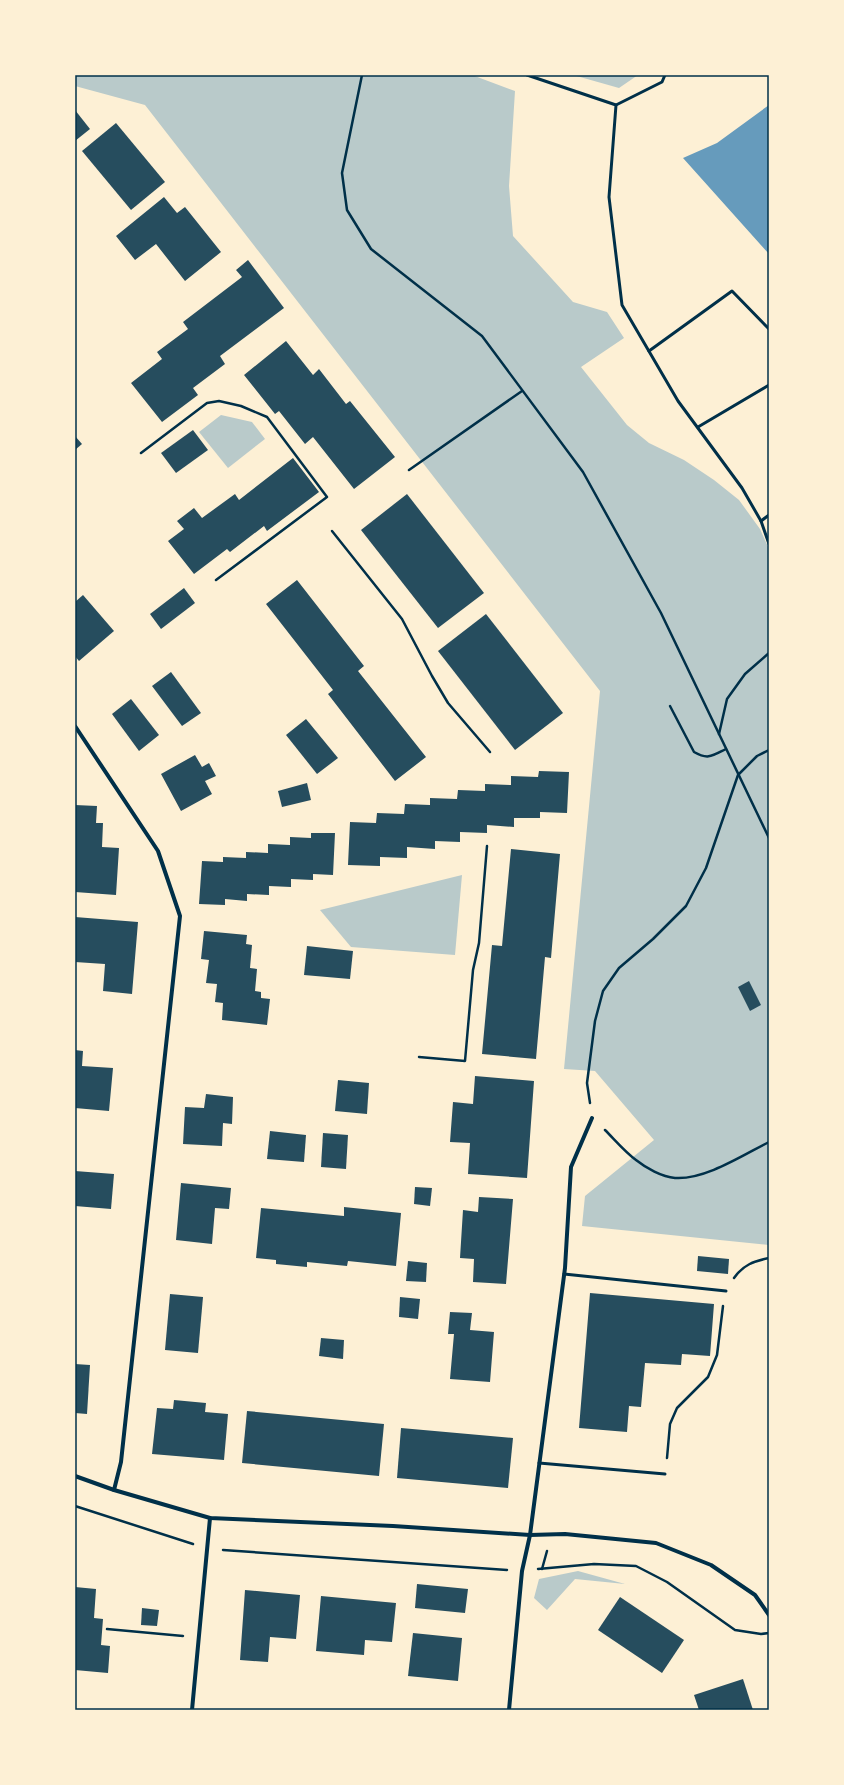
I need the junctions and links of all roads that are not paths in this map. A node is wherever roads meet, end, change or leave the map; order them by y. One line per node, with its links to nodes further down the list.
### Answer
1 (527, 75): 3 (lane)
2 (665, 75): 3 (lane)
3 (616, 105): 5 (lane)
4 (769, 329): 5 (lane)
5 (649, 351): 7 (lane)
6 (769, 385): 7 (lane)
7 (698, 426): 9 (lane)
8 (769, 515): 9 (lane)
9 (761, 521): 10 (lane)
10 (769, 544)
11 (75, 726): 18 (street)
12 (592, 1118): 13 (street)
13 (564, 1274): 14 (lane); 15 (street)
14 (726, 1291)
15 (539, 1463): 16 (lane); 20 (street)
16 (665, 1474)
17 (75, 1476): 18 (street)
18 (114, 1490): 19 (street)
19 (210, 1518): 20 (street); 22 (street)
20 (530, 1535): 21 (street); 23 (street)
21 (769, 1615)
22 (192, 1710)
23 (509, 1710)

